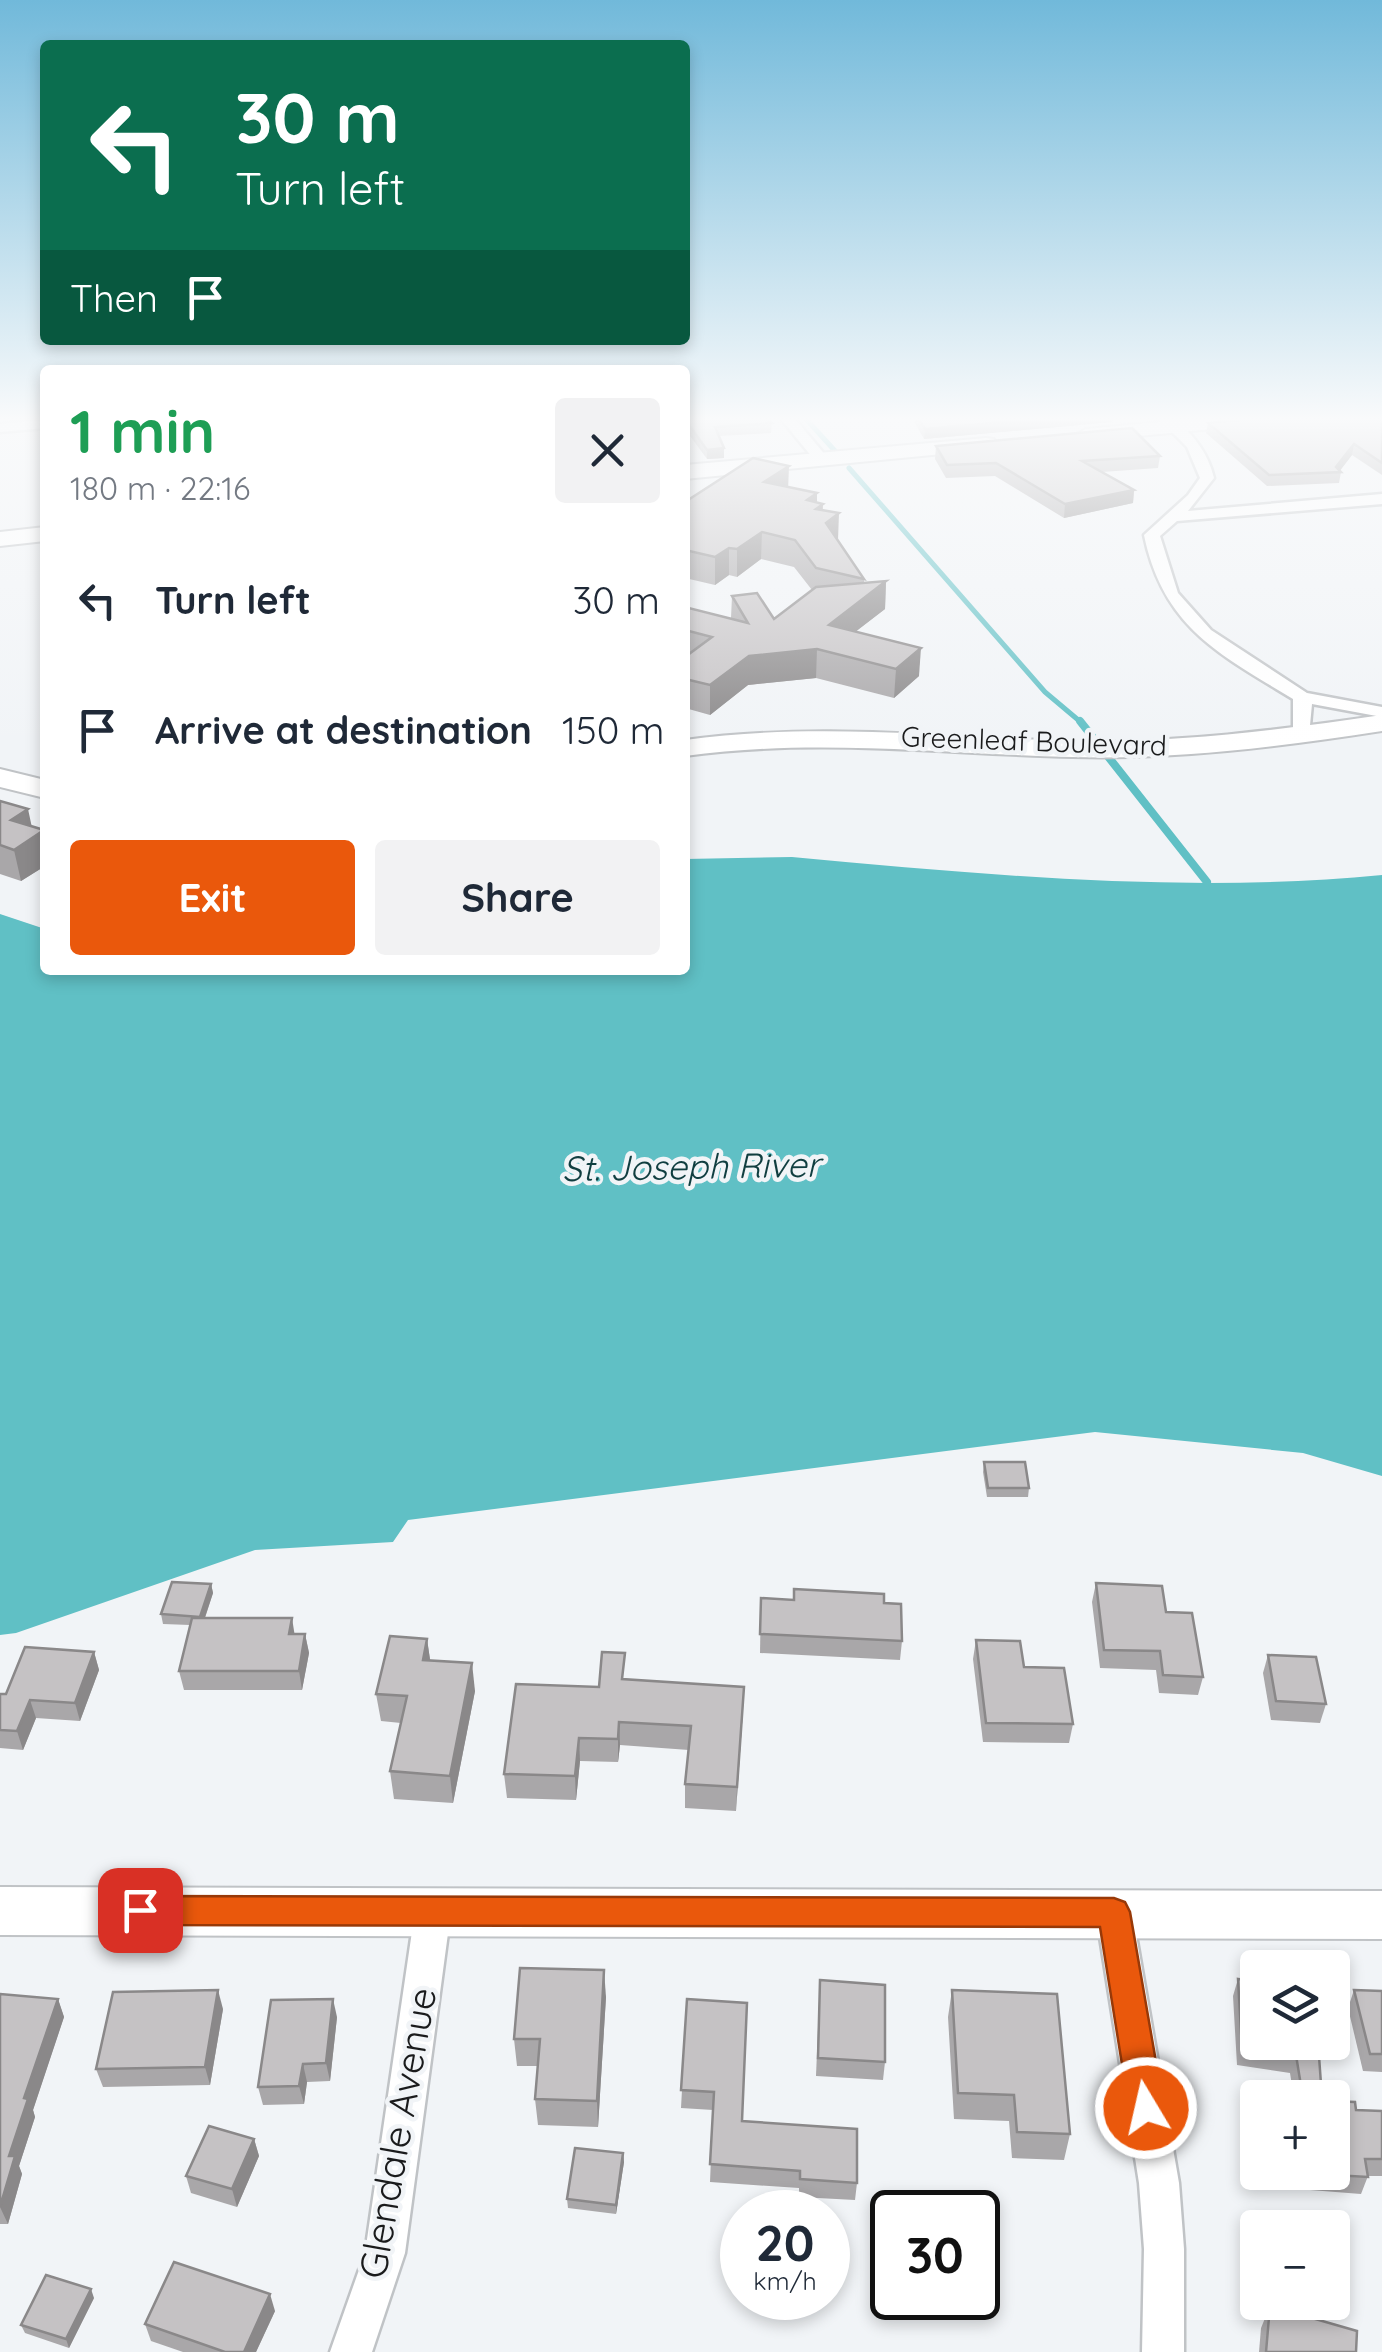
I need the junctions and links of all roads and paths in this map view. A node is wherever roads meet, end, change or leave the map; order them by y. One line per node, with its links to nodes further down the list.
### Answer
1 (1159, 529): 4 (street)
2 (40, 535): 3 (street)
3 (0, 539)
4 (1302, 697): 5 (street); 7 (street)
5 (1382, 712)
6 (1382, 723): 7 (street, Greenleaf Boulevard)
7 (1300, 736): 8 (street, Greenleaf Boulevard)
8 (690, 747)
9 (0, 778): 10 (street)
10 (40, 788)
11 (0, 1911): 12 (street)
12 (434, 1911): 13 (street); 15 (street, Glendale Avenue)
13 (1114, 1912): 14 (street); 16 (street)
14 (1382, 1915)
15 (351, 2352)
16 (1163, 2352)

